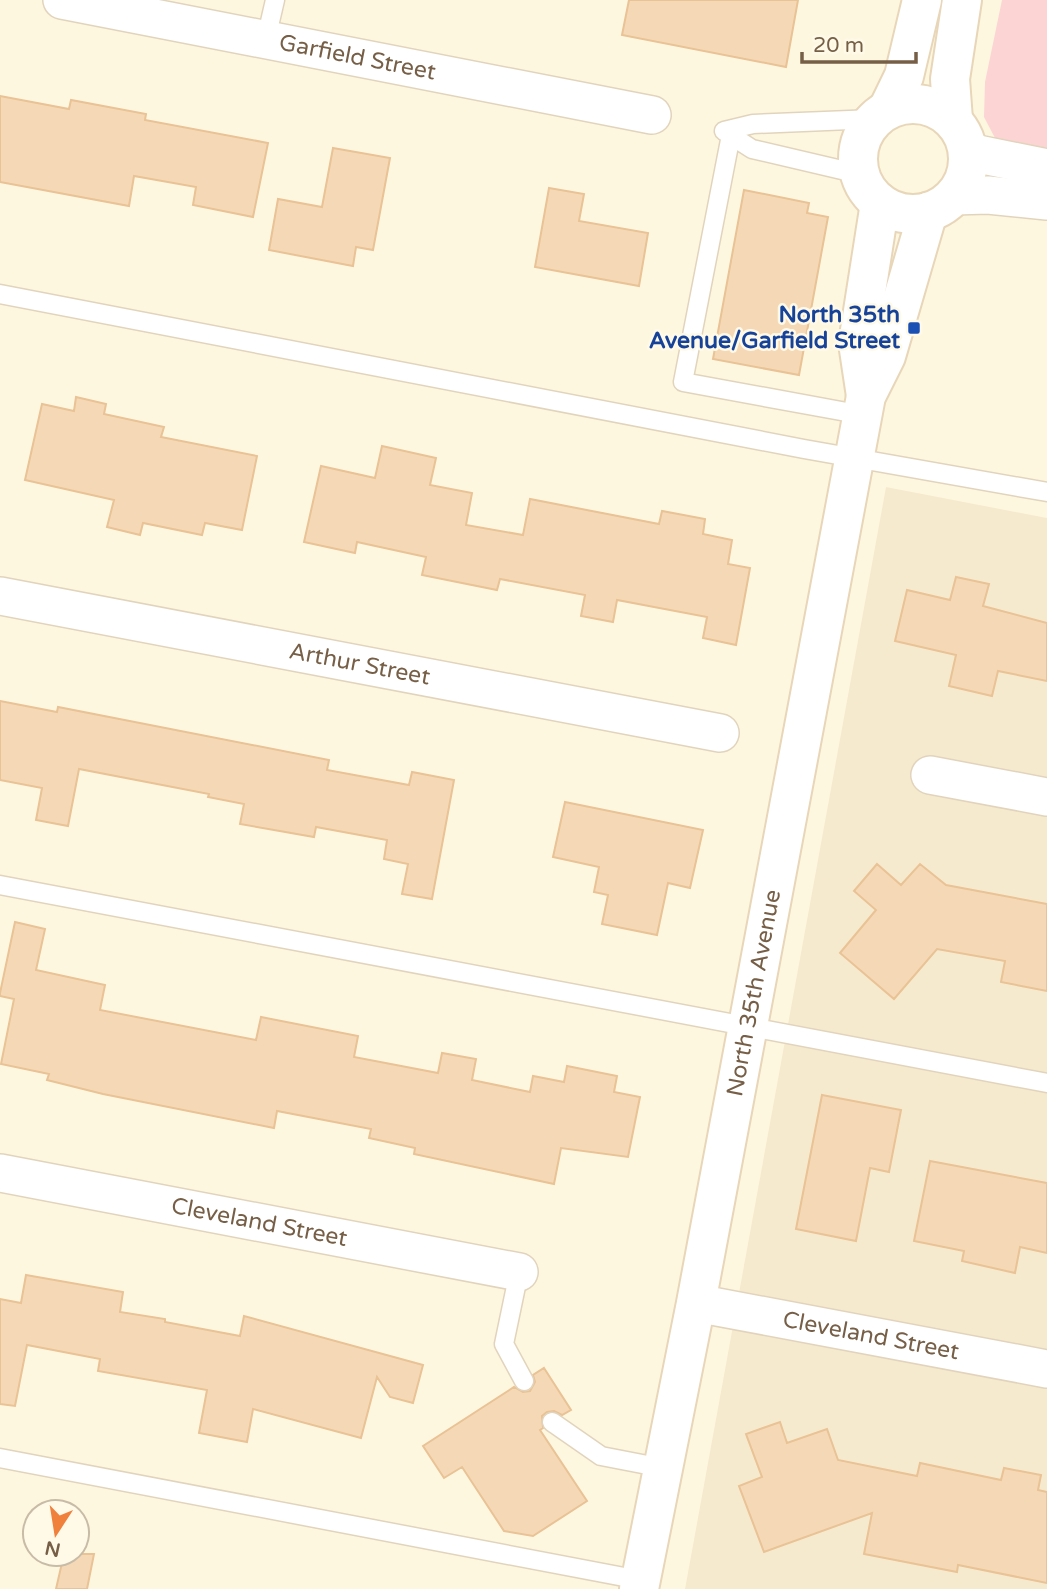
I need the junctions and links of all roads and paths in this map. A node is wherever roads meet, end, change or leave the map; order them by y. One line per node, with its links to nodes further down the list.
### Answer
1 (62, 0): 5 (street, Garfield Street)
2 (275, 0): 5 (lane)
3 (922, 0): 6 (street)
4 (962, 0): 9 (street)
5 (266, 39): 7 (street, Garfield Street)
6 (881, 114): 8 (lane); 9 (street); 11 (street)
7 (652, 116)
8 (731, 135): 11 (lane); 15 (lane)
9 (961, 136): 10 (street); 13 (street)
10 (1047, 168)
11 (870, 188): 13 (street); 15 (street, North 35th Avenue)
12 (1047, 201): 13 (street)
13 (941, 204): 15 (street, North 35th Avenue)
14 (0, 294): 16 (lane)
15 (865, 405): 16 (street, North 35th Avenue)
16 (855, 458): 17 (lane); 23 (street, North 35th Avenue)
17 (1047, 492)
18 (0, 596): 19 (street, Arthur Street)
19 (720, 733)
20 (930, 775): 21 (street)
21 (1047, 797)
22 (0, 885): 23 (lane)
23 (746, 1026): 24 (lane); 27 (street, North 35th Avenue)
24 (1047, 1083)
25 (0, 1173): 26 (street, Cleveland Street)
26 (519, 1272): 29 (lane)
27 (696, 1303): 28 (street, Cleveland Street); 32 (street, North 35th Avenue)
28 (1047, 1369)
29 (524, 1381)
30 (552, 1422): 32 (lane)
31 (0, 1458): 33 (lane)
32 (663, 1468): 33 (street, North 35th Avenue)
33 (639, 1584)

